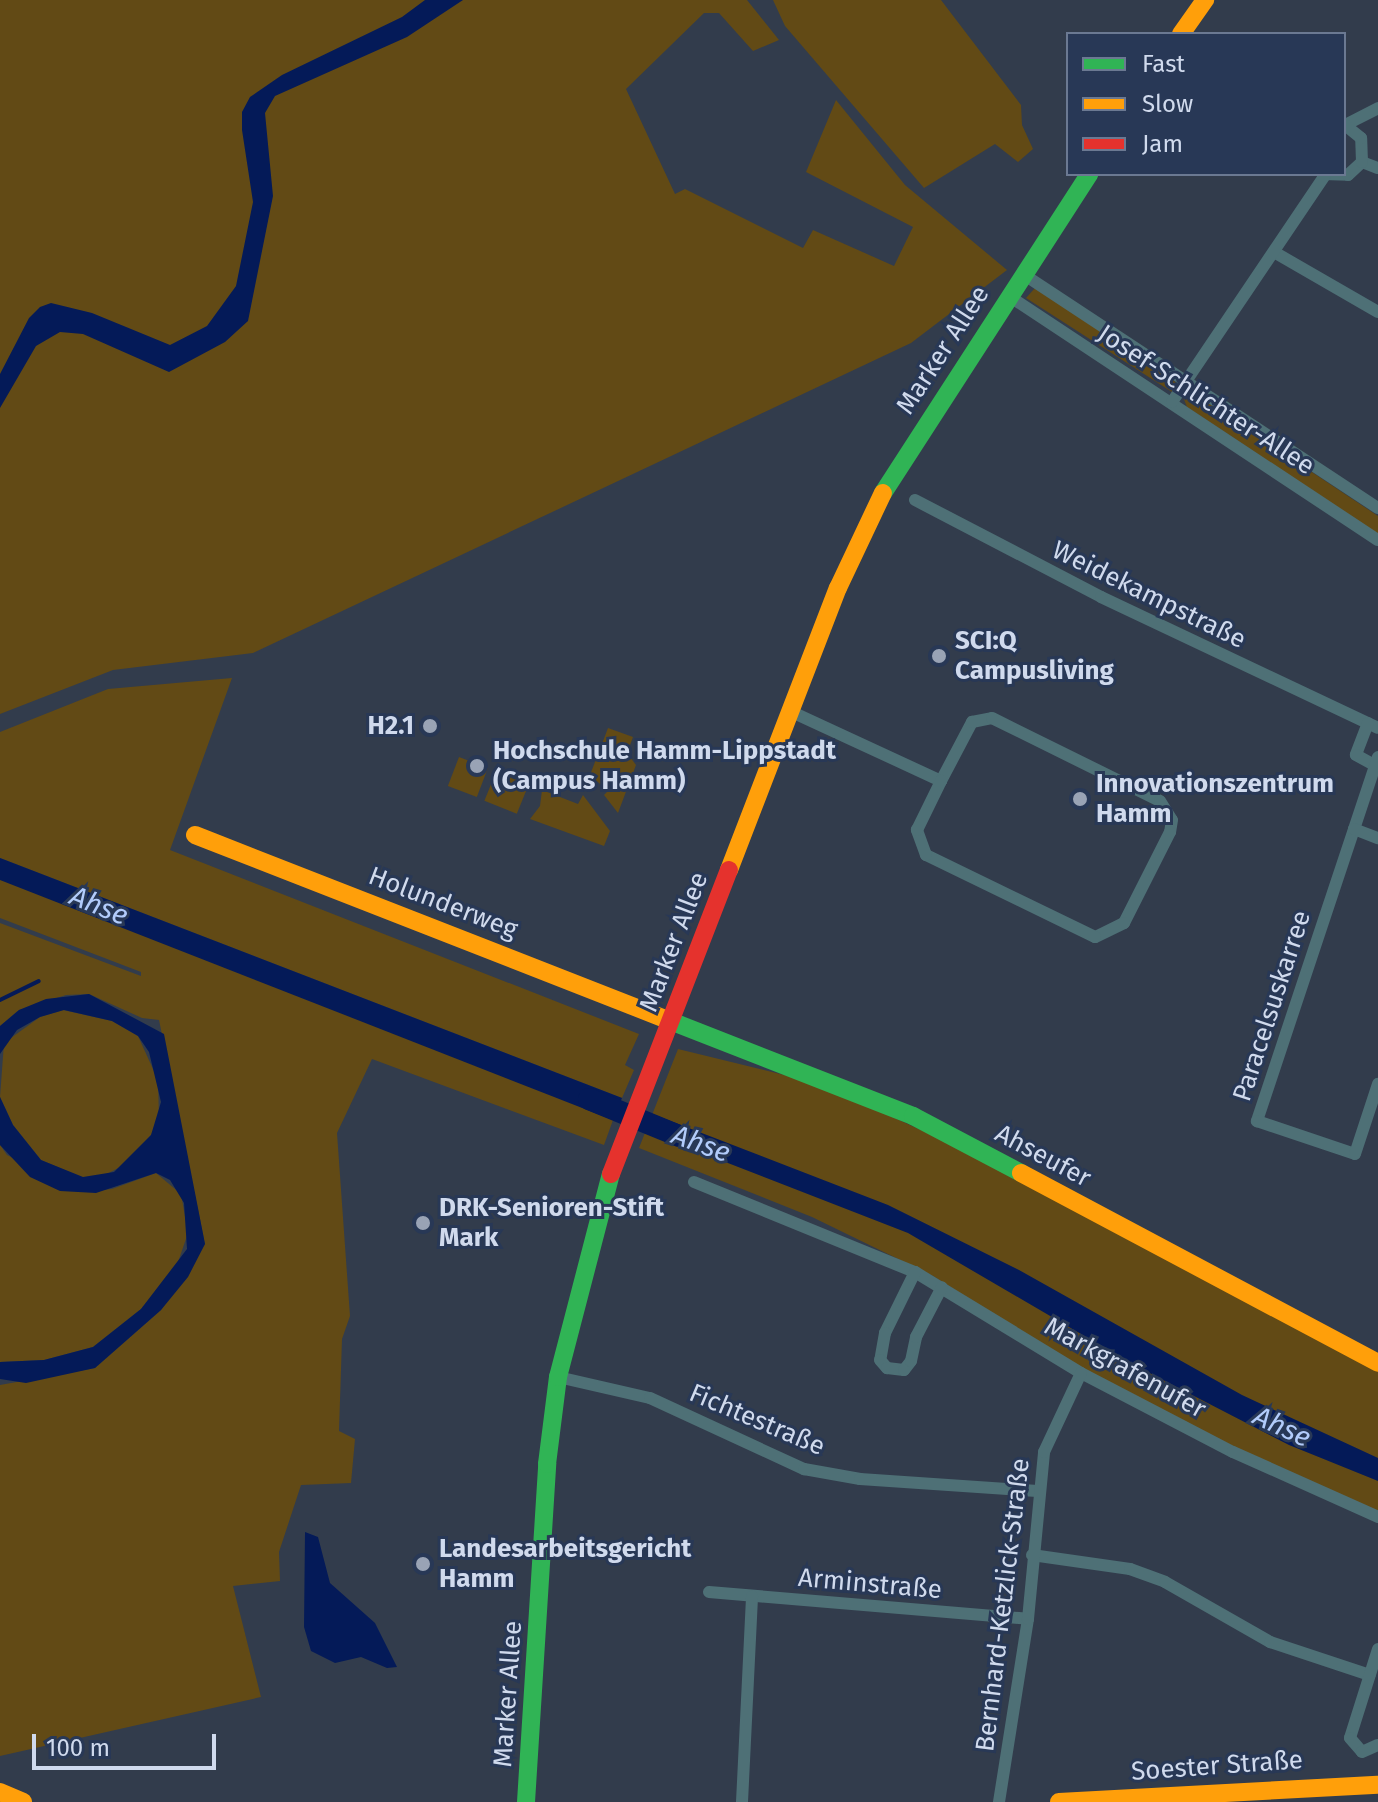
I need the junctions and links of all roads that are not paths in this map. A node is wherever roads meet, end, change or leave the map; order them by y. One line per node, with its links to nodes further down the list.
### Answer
1 (1205, 0): 2 (street)
2 (1182, 32)
3 (1378, 108): 4 (street)
4 (1346, 124)
5 (1346, 125): 6 (street)
6 (1362, 162): 7 (street); 8 (street)
7 (1378, 168)
8 (1346, 175)
9 (1088, 176): 12 (street, Marker Allee)
10 (1323, 176): 11 (street)
11 (1274, 252): 13 (street); 14 (street)
12 (1015, 282): 14 (street, Josef-Schlichter-Allee); 15 (street, Josef-Schlichter-Allee); 19 (street, Marker Allee)
13 (1378, 312)
14 (1187, 382): 15 (street); 17 (street, Josef-Schlichter-Allee)
15 (1172, 402): 18 (street, Josef-Schlichter-Allee)
16 (915, 500): 20 (street, Weidekampstraße)
17 (1378, 508)
18 (1378, 540)
19 (794, 713): 22 (street); 26 (street, Marker Allee)
20 (1373, 726): 21 (street)
21 (1375, 766): 23 (street, Paracelsuskarree)
22 (941, 781): 22 (street)
23 (1354, 829): 25 (street); 27 (street, Paracelsuskarree)
24 (195, 835): 26 (street, Holunderweg)
25 (1378, 838)
26 (672, 1019): 31 (street, Ahseufer); 33 (street, Marker Allee)
27 (1378, 1084)
28 (694, 1182): 29 (street, Markgrafenufer)
29 (915, 1272): 30 (street, Markgrafenufer); 30 (street)
30 (942, 1287): 32 (street, Markgrafenufer)
31 (1378, 1363)
32 (1081, 1373): 34 (street, Bernhard-Ketzlick-Straße); 35 (street, Markgrafenufer)
33 (558, 1377): 34 (street, Fichtestraße); 46 (street, Marker Allee)
34 (1038, 1491): 36 (street, Bernhard-Ketzlick-Straße)
35 (1378, 1517)
36 (1032, 1555): 39 (street, Bernhard-Ketzlick-Straße); 41 (street)
37 (709, 1592): 38 (street, Arminstraße)
38 (752, 1596): 39 (street, Arminstraße); 47 (street)
39 (1028, 1619): 48 (street, Bernhard-Ketzlick-Straße)
40 (1378, 1649): 41 (street)
41 (1370, 1675): 42 (street)
42 (1378, 1745)
43 (1378, 1785): 49 (street, Soester Straße)
44 (0, 1792): 45 (street)
45 (23, 1802)
46 (526, 1802)
47 (742, 1802)
48 (999, 1802)
49 (1059, 1802)

